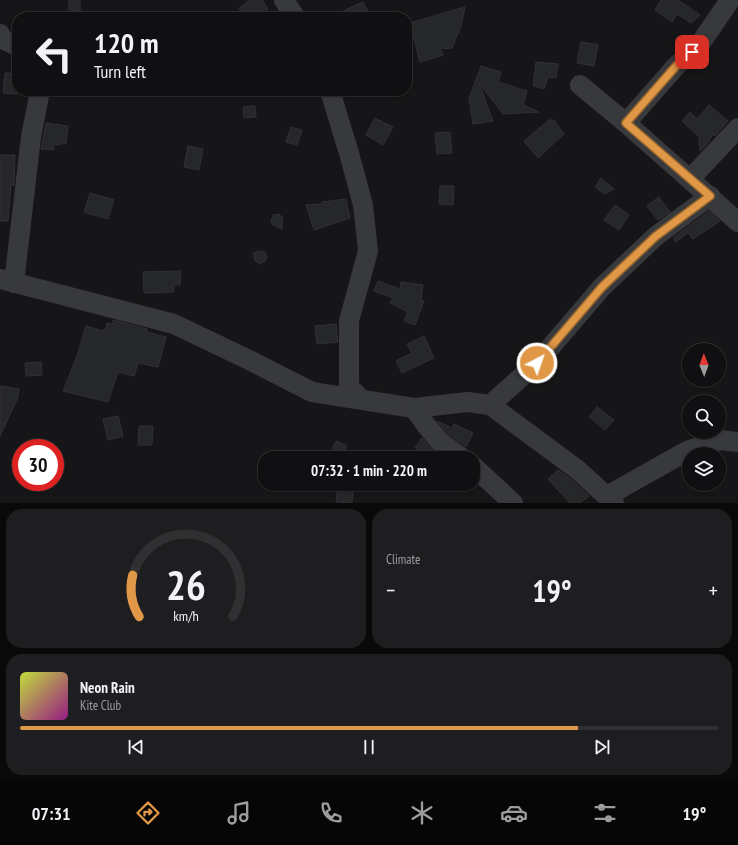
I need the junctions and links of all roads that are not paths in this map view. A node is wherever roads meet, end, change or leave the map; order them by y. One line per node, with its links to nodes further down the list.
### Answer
1 (284, 0): 3 (street)
2 (730, 0): 9 (street)
3 (292, 12)
4 (0, 34): 5 (street)
5 (12, 44)
6 (580, 85): 9 (street)
7 (39, 96): 14 (street)
8 (332, 96): 15 (street)
9 (626, 123): 11 (street)
10 (738, 128): 11 (street)
11 (690, 179): 12 (street)
12 (710, 196): 13 (street); 16 (street)
13 (738, 222)
14 (7, 281): 15 (street)
15 (362, 400): 17 (street)
16 (490, 405): 17 (street); 21 (street)
17 (414, 408): 19 (street)
18 (738, 442): 21 (street)
19 (453, 451)
20 (480, 472): 22 (street)
21 (610, 500)
22 (513, 503)

